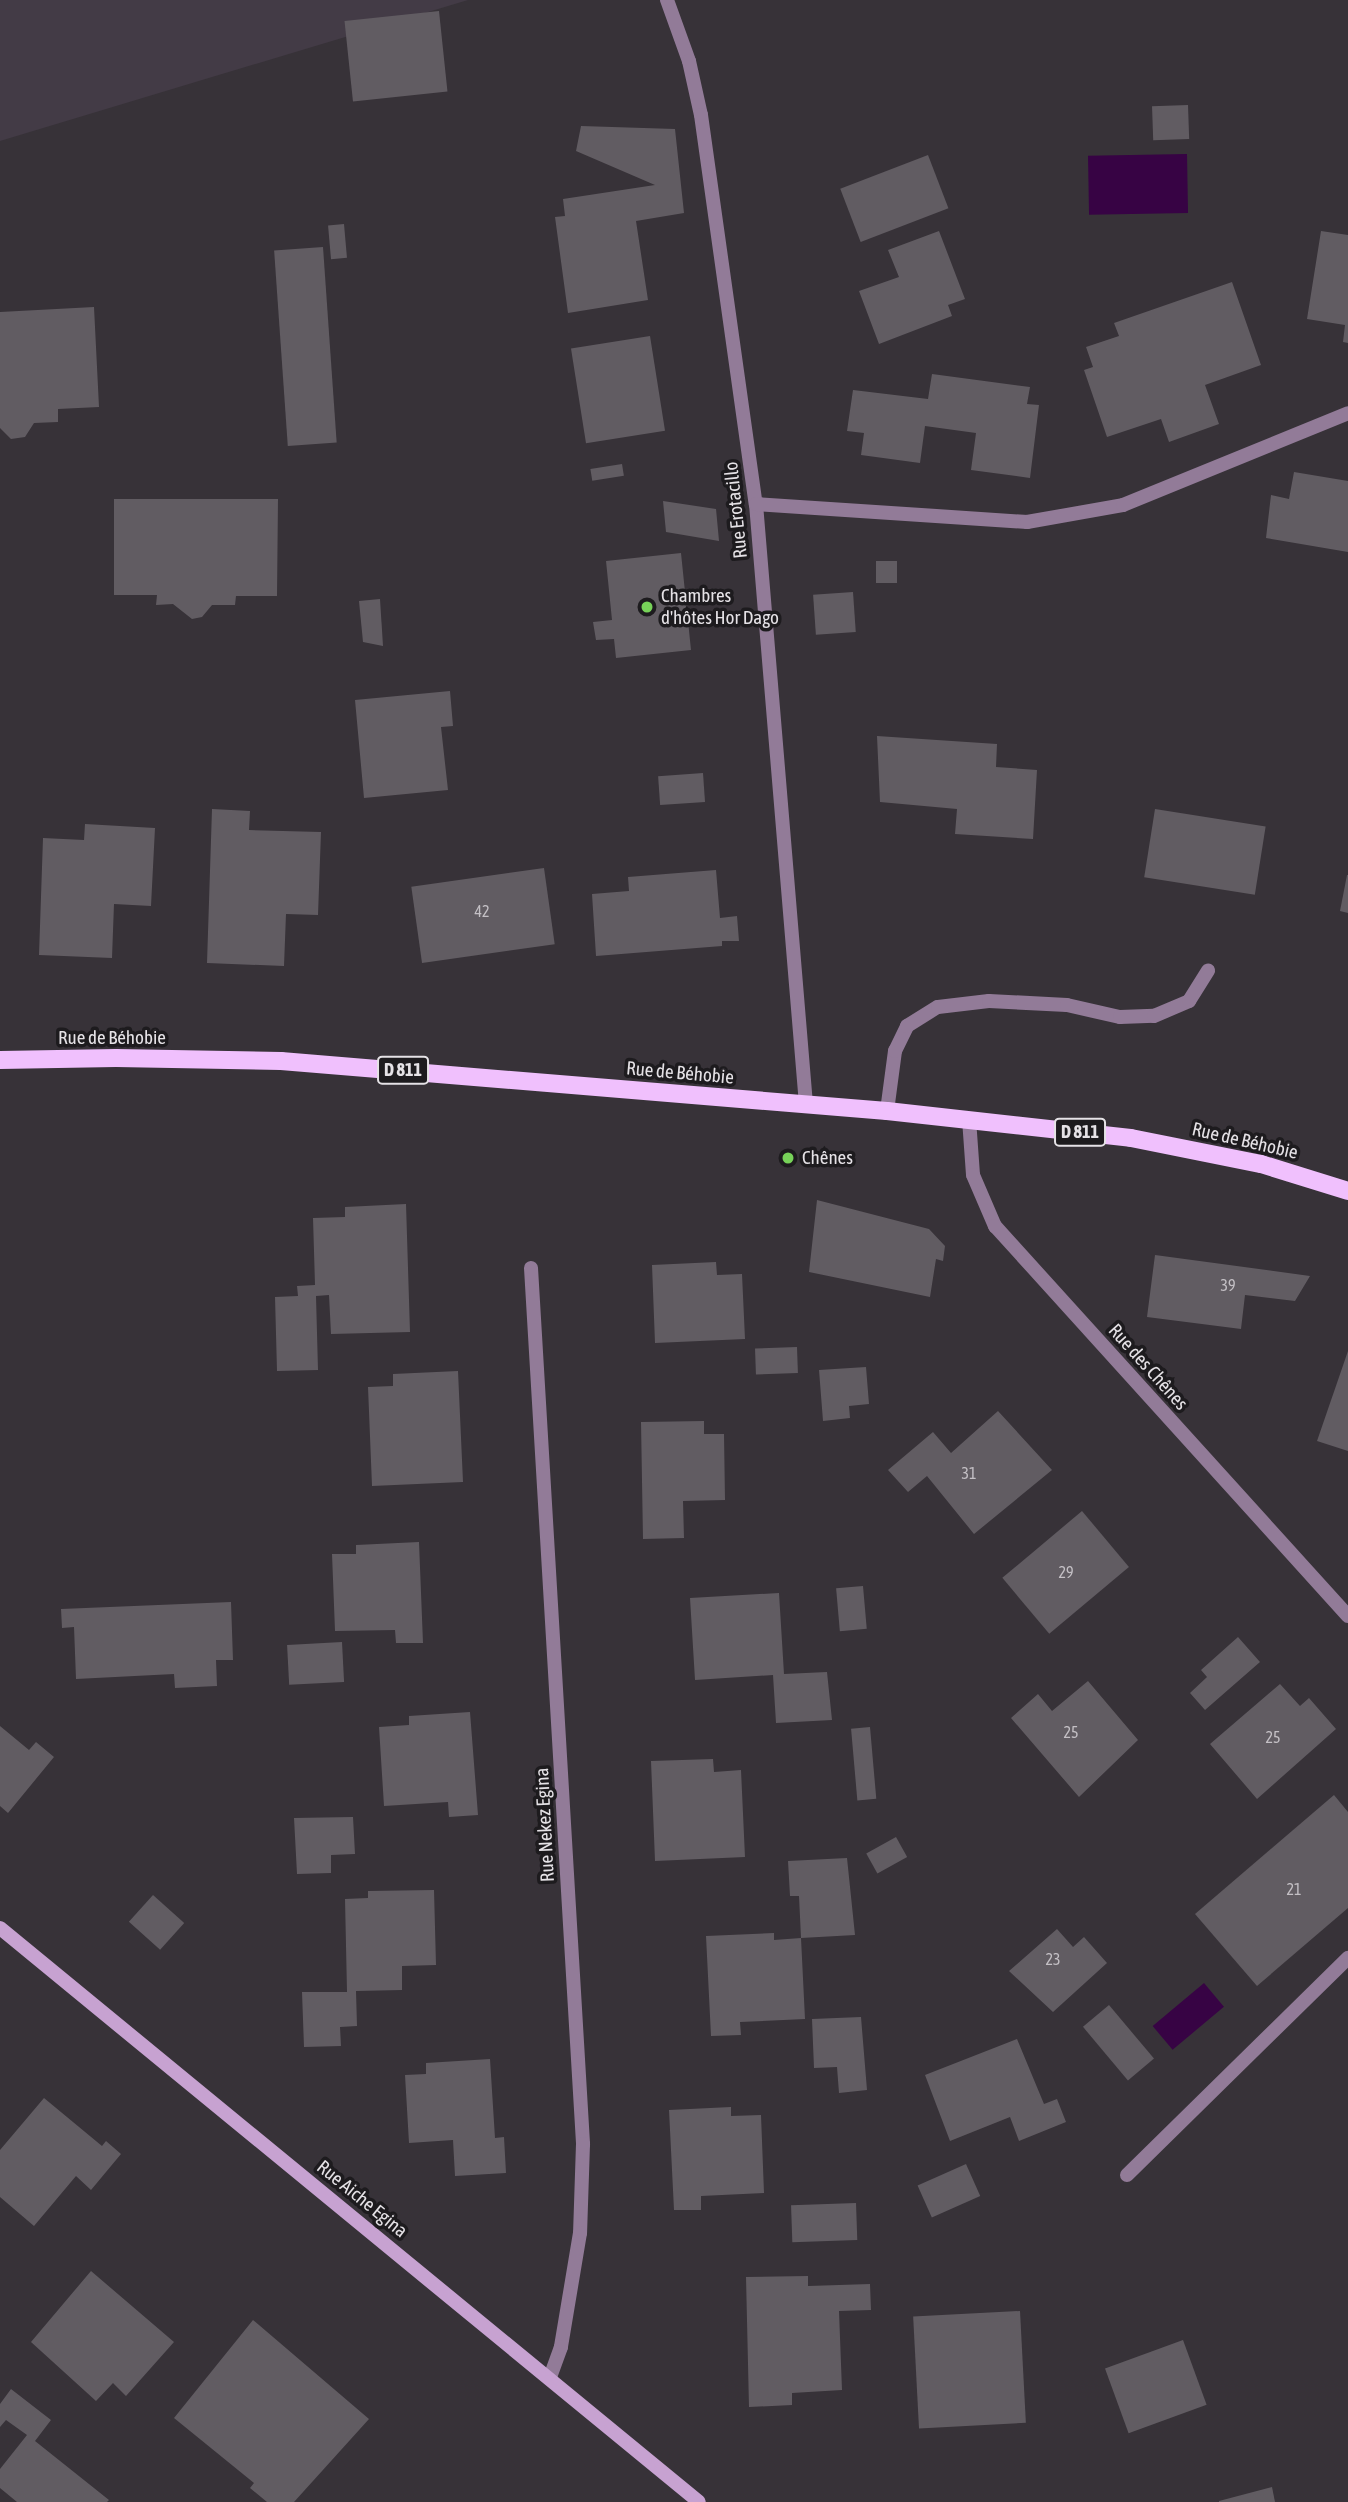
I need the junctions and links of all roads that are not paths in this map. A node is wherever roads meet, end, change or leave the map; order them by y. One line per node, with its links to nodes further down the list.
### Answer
1 (667, 0): 3 (street, Rue Erotacillo)
2 (1348, 413): 3 (street)
3 (756, 504): 6 (street, Rue Erotacillo)
4 (1208, 971): 7 (street)
5 (0, 1060): 6 (main road, Rue de Béhobie / D 811)
6 (806, 1105): 7 (main road, Rue de Béhobie / D 811)
7 (887, 1111): 8 (main road, Rue de Béhobie / D 811)
8 (968, 1119): 9 (main road, Rue de Béhobie / D 811); 11 (street, Rue des Chênes)
9 (1348, 1191)
10 (531, 1268): 15 (street, Rue Nekez Egina)
11 (1348, 1616)
12 (0, 1928): 15 (street, Rue Aiche Egina)
13 (1348, 1958): 14 (street)
14 (1127, 2175)
15 (550, 2376): 16 (street, Rue Aiche Egina)
16 (699, 2502)

